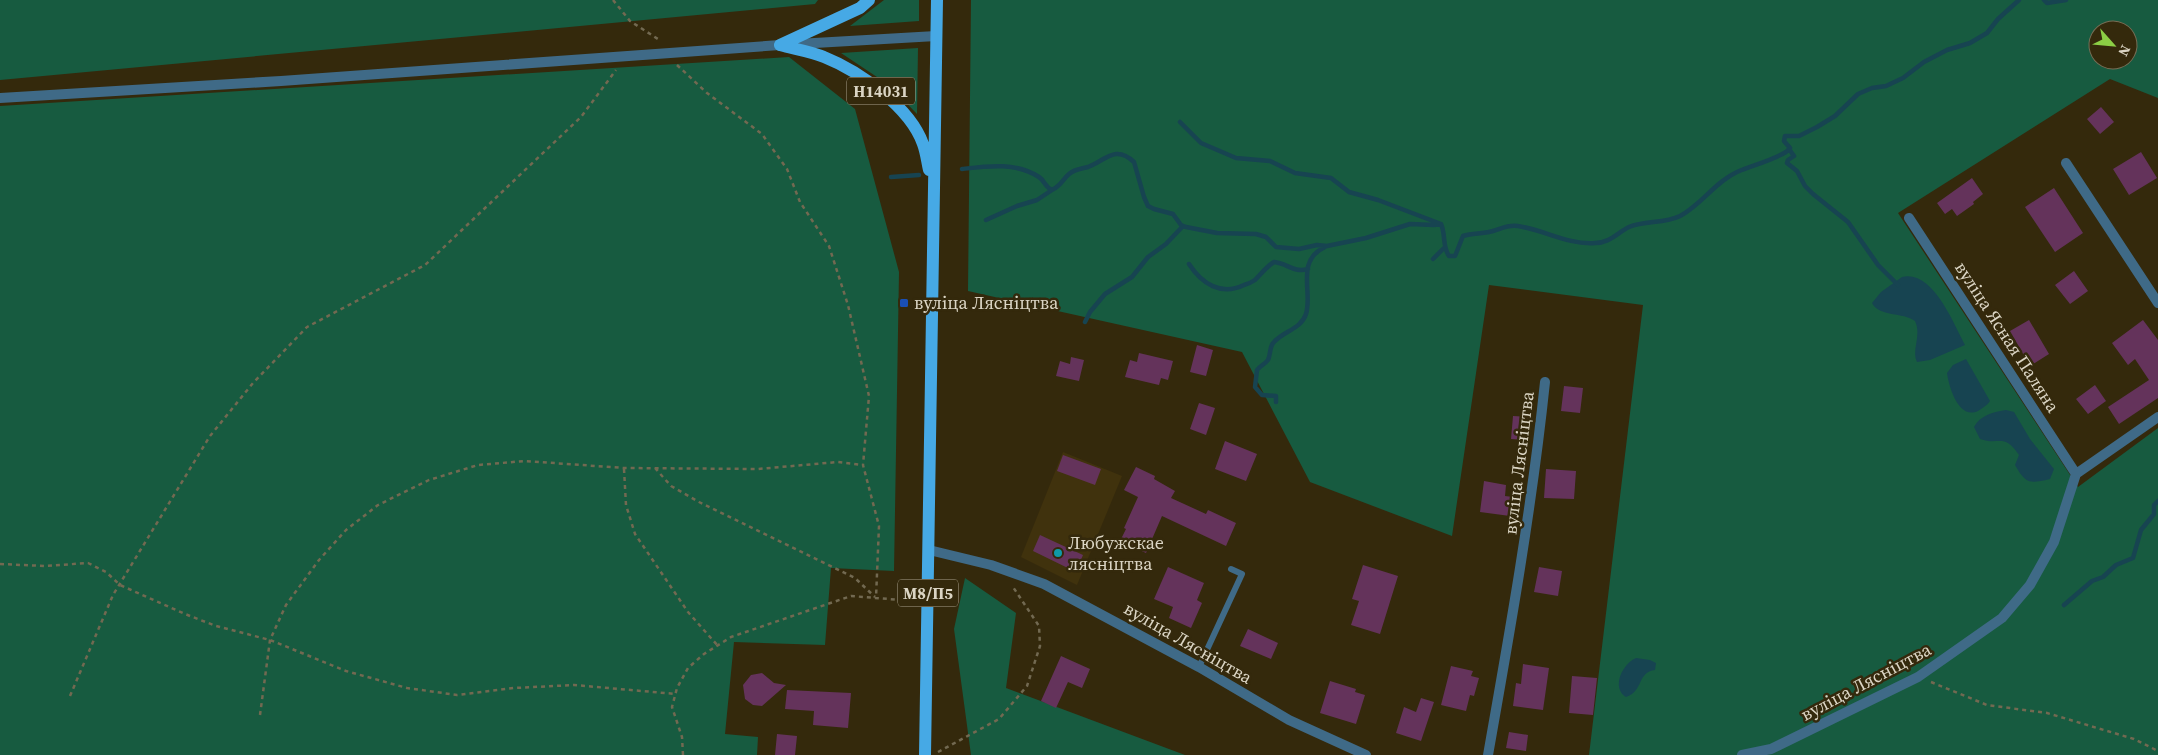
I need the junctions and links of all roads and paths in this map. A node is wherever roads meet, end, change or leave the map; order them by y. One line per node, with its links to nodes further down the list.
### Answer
1 (613, 0): 6 (path)
2 (869, 0): 5 (main road, Н14031)
3 (937, 0): 4 (main road, М8/П5)
4 (936, 36): 5 (street, Н14031); 10 (main road, М8/П5)
5 (780, 45): 6 (street, Н14031); 10 (main road, Н14031)
6 (666, 54): 7 (street, Н14031); 15 (path)
7 (626, 57): 8 (street, Н14031); 23 (path)
8 (0, 98)
9 (2066, 163): 12 (street)
10 (934, 188): 19 (main road, М8/П5)
11 (1909, 218): 18 (street, вуліца Ясная Паляна)
12 (2158, 303)
13 (1546, 382): 38 (street, вуліца Лясніцтва)
14 (2158, 417): 18 (street)
15 (863, 465): 17 (path); 24 (path)
16 (624, 468): 17 (path); 26 (path); 27 (path)
17 (655, 468): 24 (path)
18 (2076, 474): 29 (street, вуліца Лясніцтва)
19 (929, 550): 25 (main road, М8/П5); 28 (street, вуліца Лясніцтва)
20 (0, 564): 23 (path)
21 (1231, 569): 28 (lane)
22 (1009, 583): 36 (path)
23 (120, 585): 26 (path); 31 (path)
24 (876, 598): 25 (path); 27 (path)
25 (928, 602): 35 (main road, М8/П5)
26 (270, 640): 30 (path); 32 (path)
27 (718, 646): 30 (path)
28 (1200, 667): 37 (street, вуліца Лясніцтва)
29 (1918, 677): 33 (path); 39 (street, вуліца Лясніцтва)
30 (676, 694): 34 (path)
31 (70, 696)
32 (260, 715)
33 (2158, 751)
34 (683, 755)
35 (925, 755)
36 (932, 755)
37 (1366, 755)
38 (1488, 755)
39 (1742, 755)

